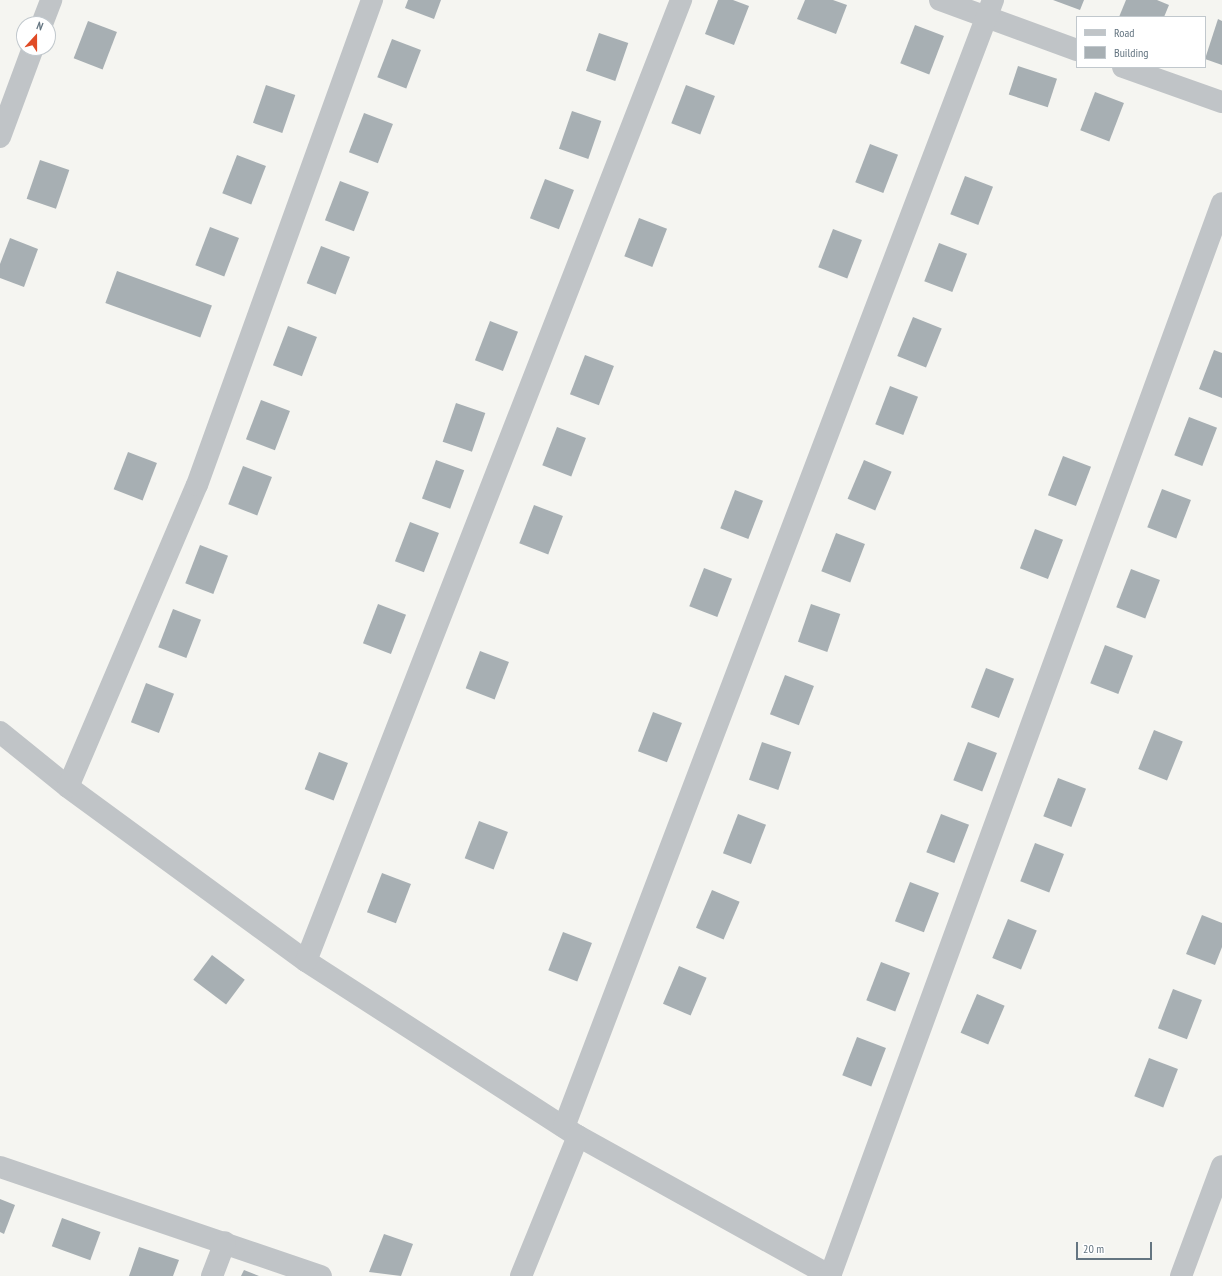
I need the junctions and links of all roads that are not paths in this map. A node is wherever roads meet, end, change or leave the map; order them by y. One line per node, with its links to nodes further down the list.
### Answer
1 (51, 0): 6 (street)
2 (372, 0): 14 (street)
3 (681, 0): 15 (street)
4 (940, 0): 5 (street)
5 (989, 9): 7 (street); 16 (street)
6 (45, 16)
7 (1076, 50)
8 (30, 56): 11 (street)
9 (1127, 68): 10 (street)
10 (1222, 102)
11 (0, 137)
12 (1222, 203): 23 (street)
13 (0, 732): 14 (street)
14 (68, 787): 15 (street)
15 (306, 961): 16 (street)
16 (571, 1132): 22 (street); 23 (street)
17 (1222, 1166): 24 (street)
18 (0, 1167): 19 (street)
19 (224, 1242): 20 (street); 21 (street)
20 (212, 1276)
21 (321, 1276)
22 (521, 1276)
23 (830, 1276)
24 (1181, 1276)

